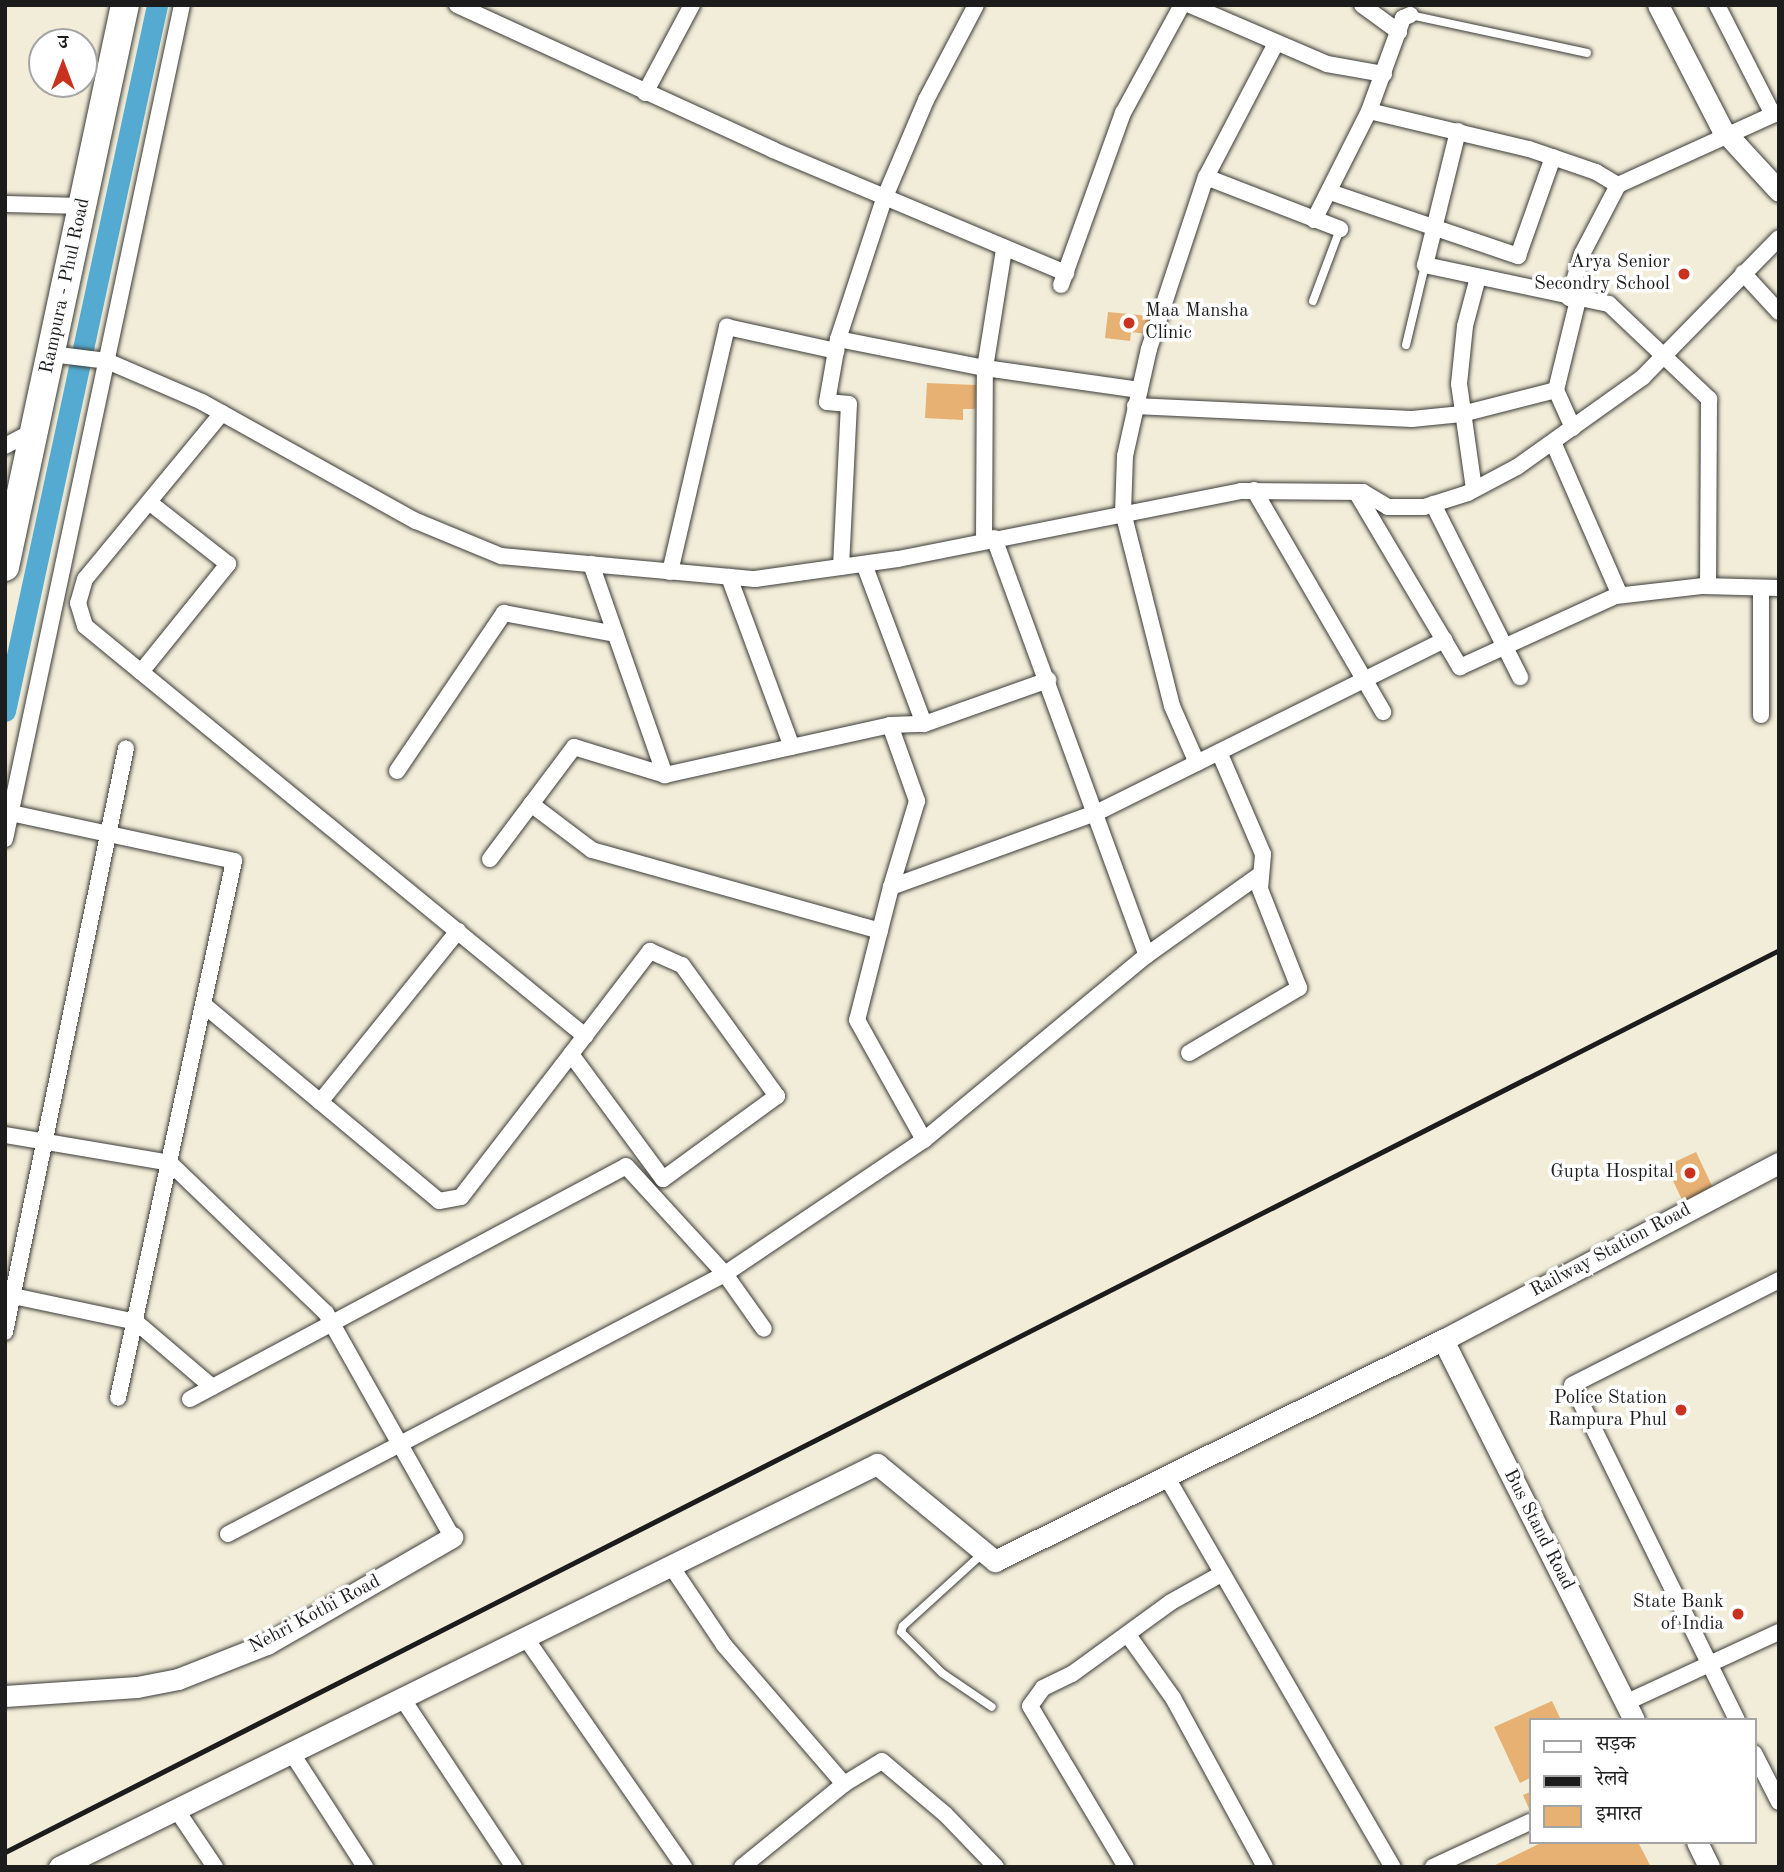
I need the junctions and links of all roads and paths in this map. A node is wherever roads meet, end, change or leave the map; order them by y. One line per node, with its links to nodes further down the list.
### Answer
1 (125, 5): 28 (highway, Rampura - Phul Road)
2 (182, 5): 44 (street)
3 (457, 5): 16 (street)
4 (692, 5): 16 (street)
5 (976, 5): 26 (street)
6 (1182, 5): 33 (street)
7 (1190, 5): 13 (street)
8 (1362, 5): 12 (street)
9 (1658, 5): 20 (street)
10 (1717, 5): 18 (street)
11 (1410, 15): 12 (street); 14 (lane)
12 (1399, 32): 15 (street)
13 (1276, 43): 15 (street); 22 (street)
14 (1587, 53)
15 (1384, 75): 17 (street)
16 (645, 93): 26 (street)
17 (1369, 111): 19 (street); 25 (street)
18 (1776, 114): 20 (street)
19 (1458, 131): 21 (street); 31 (street)
20 (1729, 138): 23 (street); 24 (street)
21 (1553, 157): 23 (street); 31 (street)
22 (1206, 177): 29 (street); 46 (street)
23 (1618, 185): 37 (street)
24 (1779, 191)
25 (1330, 192): 29 (street); 31 (street)
26 (884, 199): 33 (street); 40 (street)
27 (5, 204): 28 (street)
28 (83, 206): 43 (highway, Rampura - Phul Road)
29 (1314, 220): 30 (street)
30 (1340, 229): 38 (lane)
31 (1437, 229): 34 (street)
32 (1779, 237): 35 (street)
33 (1004, 249): 45 (street)
34 (1425, 265): 36 (street); 41 (lane)
35 (1743, 273): 39 (street); 42 (street)
36 (1478, 277): 37 (street); 50 (street)
37 (1574, 299): 42 (street); 47 (street)
38 (1313, 301)
39 (1779, 312)
40 (837, 345): 45 (street); 65 (street); 66 (street)
41 (1406, 345)
42 (1663, 354): 51 (street); 68 (street)
43 (64, 357): 44 (street); 52 (highway, Rampura - Phul Road)
44 (104, 361): 49 (street); 91 (street)
45 (985, 368): 46 (street); 61 (street)
46 (1139, 390): 48 (street)
47 (1556, 390): 50 (street); 51 (street)
48 (1135, 406): 50 (street); 60 (street)
49 (222, 413): 58 (street); 62 (street)
50 (1462, 414): 55 (street)
51 (1573, 428): 53 (street)
52 (35, 430): 54 (street); 64 (highway, Rampura - Phul Road)
53 (1553, 442): 55 (street); 71 (street)
54 (5, 446)
55 (1474, 489): 59 (street)
56 (1254, 490): 57 (street); 60 (street); 78 (street)
57 (1356, 492): 59 (street); 73 (street)
58 (149, 502): 75 (street); 75 (street)
59 (1433, 504): 74 (street)
60 (1123, 513): 61 (street); 86 (street)
61 (989, 539): 63 (street); 77 (street)
62 (591, 564): 66 (street); 72 (street)
63 (864, 564): 65 (street); 81 (street)
64 (5, 567)
65 (841, 567): 67 (street)
66 (670, 572): 67 (street)
67 (729, 576): 83 (street)
68 (1707, 586): 69 (street); 71 (street)
69 (1761, 588): 70 (street); 80 (street)
70 (1779, 588)
71 (1620, 595): 74 (street)
72 (615, 634): 87 (street); 88 (street)
73 (1445, 640): 74 (street); 78 (street)
74 (1503, 644): 76 (street)
75 (141, 672): 97 (street)
76 (1520, 677)
77 (1048, 680): 81 (street); 90 (street)
78 (1364, 680): 79 (street); 85 (street)
79 (1383, 712)
80 (1761, 715)
81 (924, 724): 82 (street)
82 (890, 725): 83 (street); 96 (street)
83 (792, 747): 88 (street)
84 (127, 748): 92 (street)
85 (1219, 752): 86 (street); 95 (street)
86 (1197, 763): 90 (street)
87 (397, 771)
88 (664, 775): 89 (street)
89 (531, 804): 94 (street); 98 (street)
90 (1098, 812): 96 (street); 99 (street)
91 (11, 813): 92 (street); 93 (street)
92 (109, 833): 100 (street); 107 (street)
93 (5, 839)
94 (490, 859)
95 (1258, 876): 99 (street); 102 (street)
96 (891, 887): 98 (street)
97 (458, 931): 101 (street); 104 (street)
98 (880, 931): 106 (street)
99 (1147, 955): 106 (street)
100 (204, 1005): 104 (street); 109 (street)
101 (585, 1036): 103 (street); 103 (street)
102 (1189, 1053)
103 (571, 1054): 104 (street)
104 (320, 1102)
105 (5, 1135): 107 (street)
106 (924, 1140): 110 (street)
107 (44, 1143): 109 (street); 112 (street)
108 (1779, 1163): 117 (street, Railway Station Road)
109 (170, 1164): 113 (street); 114 (street)
110 (725, 1274): 114 (street); 115 (street); 121 (street)
111 (1779, 1280): 131 (street)
112 (13, 1296): 113 (street); 116 (street)
113 (136, 1322): 118 (street); 119 (street)
114 (332, 1323): 118 (street); 121 (street)
115 (764, 1329)
116 (5, 1332)
117 (1443, 1340): 122 (street, Railway Station Road); 135 (street, Bus Stand Road)
118 (212, 1387): 120 (street)
119 (118, 1398)
120 (190, 1399)
121 (400, 1444): 123 (street); 124 (street)
122 (1166, 1476): 125 (street, Railway Station Road); 127 (street)
123 (229, 1534)
124 (452, 1537): 132 (street, Nehri Kothi Road)
125 (985, 1552): 126 (street); 134 (lane)
126 (671, 1566): 130 (street); 139 (street)
127 (1221, 1574): 129 (street); 153 (street)
128 (1779, 1632): 131 (street)
129 (1128, 1635): 151 (street); 152 (street)
130 (525, 1637): 133 (street); 149 (street)
131 (1710, 1665): 135 (street); 136 (street)
132 (5, 1696)
133 (402, 1698): 137 (street); 148 (street)
134 (992, 1706)
135 (1630, 1711)
136 (1736, 1718)
137 (291, 1752): 141 (street); 147 (street)
138 (1756, 1757): 140 (street)
139 (844, 1784): 144 (street); 150 (street)
140 (1779, 1802)
141 (176, 1809): 145 (street); 146 (street)
142 (1528, 1823): 154 (street)
143 (1698, 1844): 155 (street)
144 (985, 1863)
145 (59, 1867)
146 (215, 1867)
147 (365, 1867)
148 (514, 1867)
149 (684, 1867)
150 (742, 1867)
151 (1126, 1867)
152 (1265, 1867)
153 (1393, 1867)
154 (1433, 1867)
155 (1709, 1867)

